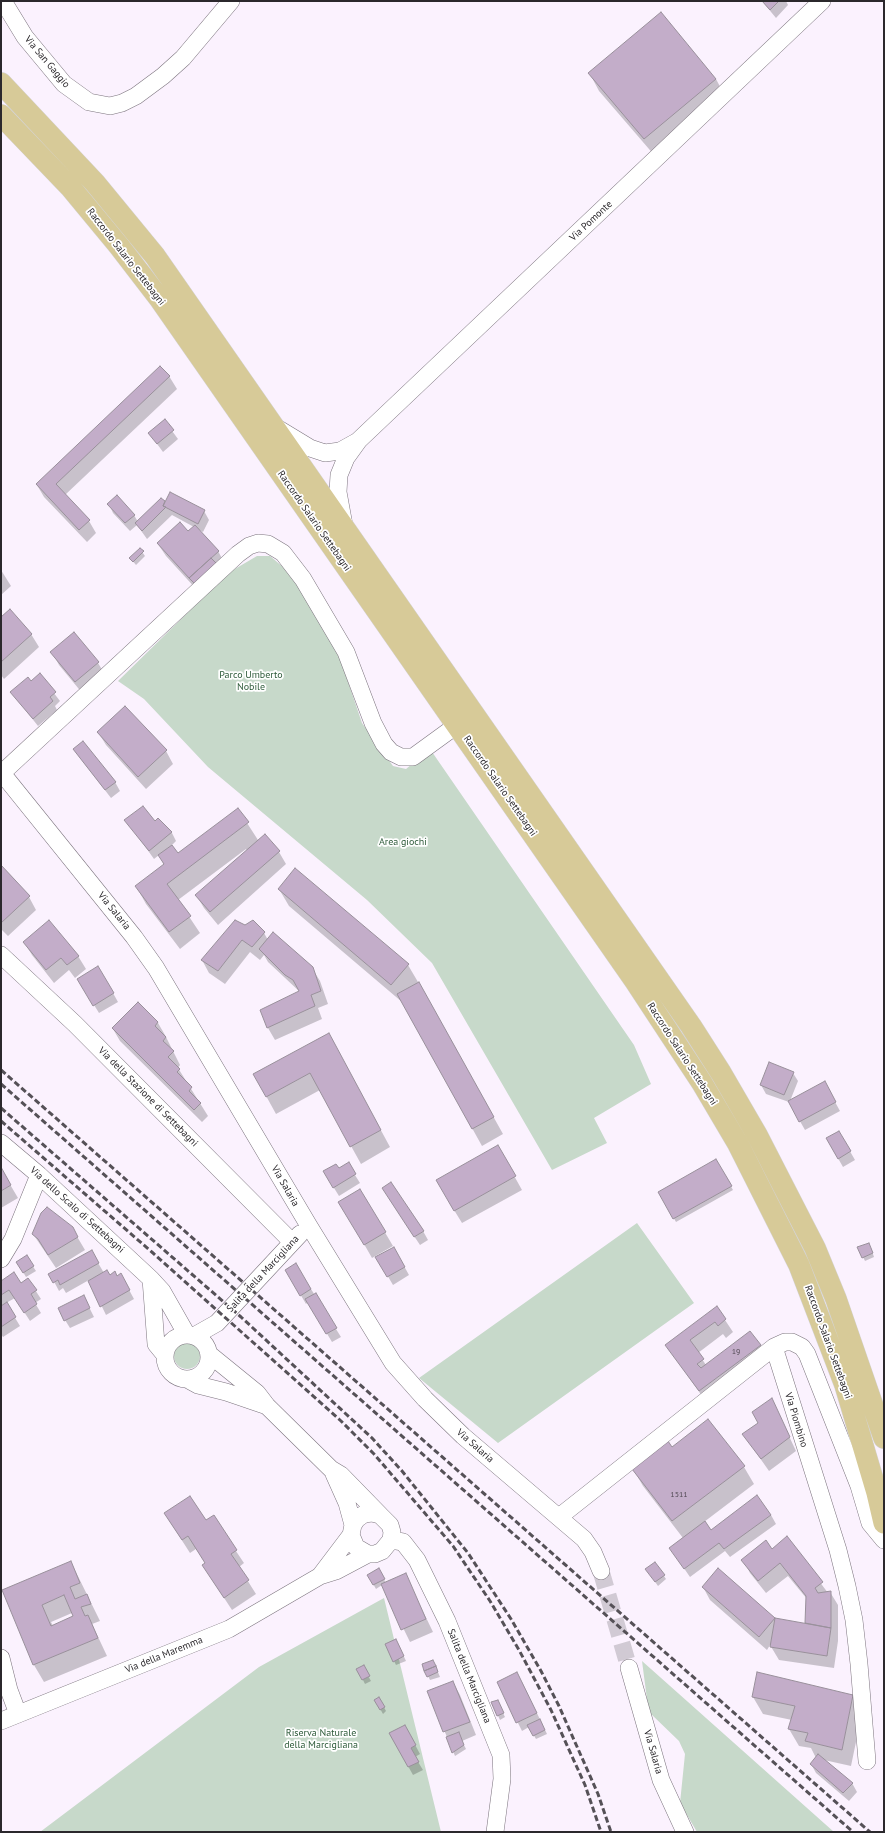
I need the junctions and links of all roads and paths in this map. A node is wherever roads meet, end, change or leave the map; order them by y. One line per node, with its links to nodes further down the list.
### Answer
1 (3, 1): 2 (street, Via San Gaggio)
2 (231, 1)
3 (822, 1): 7 (street, Via Pomonte)
4 (1, 83): 6 (main road, Raccordo Salario Settebagni)
5 (1, 115): 9 (main road, Raccordo Salario Settebagni)
6 (275, 428): 7 (street, Via Pomonte); 8 (main road, Raccordo Salario Settebagni)
7 (359, 440): 8 (street, Via Pomonte)
8 (344, 525): 25 (main road, Raccordo Salario Settebagni)
9 (457, 725): 10 (street); 29 (main road, Raccordo Salario Settebagni)
10 (2, 772): 14 (street, Via Salaria)
11 (1, 955): 15 (street, Via della Stazione di Settebagni)
12 (1, 1143): 13 (street, Via dello Scalo di Settebagni)
13 (39, 1175): 16 (street); 17 (street, Via dello Scalo di Settebagni)
14 (309, 1226): 15 (street, Salita della Marcigliana); 28 (street, Via Salaria)
15 (292, 1242): 18 (street, Salita della Marcigliana)
16 (1, 1259)
17 (151, 1279): 19 (street, Via dello Scalo di Settebagni); 22 (street)
18 (217, 1323): 19 (street, Salita della Marcigliana); 21 (street, Salita della Marcigliana)
19 (190, 1335): 21 (street); 22 (street)
20 (774, 1347): 28 (street); 32 (street); 40 (street, Via Piombino)
21 (208, 1351): 23 (street); 24 (street)
22 (165, 1355): 23 (street)
23 (187, 1379): 24 (street)
24 (268, 1406): 26 (street)
25 (884, 1438)
26 (331, 1469): 27 (street); 30 (street)
27 (380, 1514): 30 (street); 31 (street)
28 (559, 1517): 34 (street, Via Salaria)
29 (884, 1523)
30 (352, 1530): 33 (street); 35 (street, Via della Maremma)
31 (391, 1540): 33 (street); 41 (street, Salita della Marcigliana)
32 (884, 1540)
33 (368, 1554): 35 (street, Via della Maremma)
34 (601, 1571)
35 (320, 1576): 38 (street, Via della Maremma)
36 (1, 1658): 38 (street)
37 (629, 1668): 42 (street, Via Salaria)
38 (18, 1714): 39 (street, Via della Maremma)
39 (1, 1721)
40 (867, 1761)
41 (495, 1832)
42 (685, 1832)

